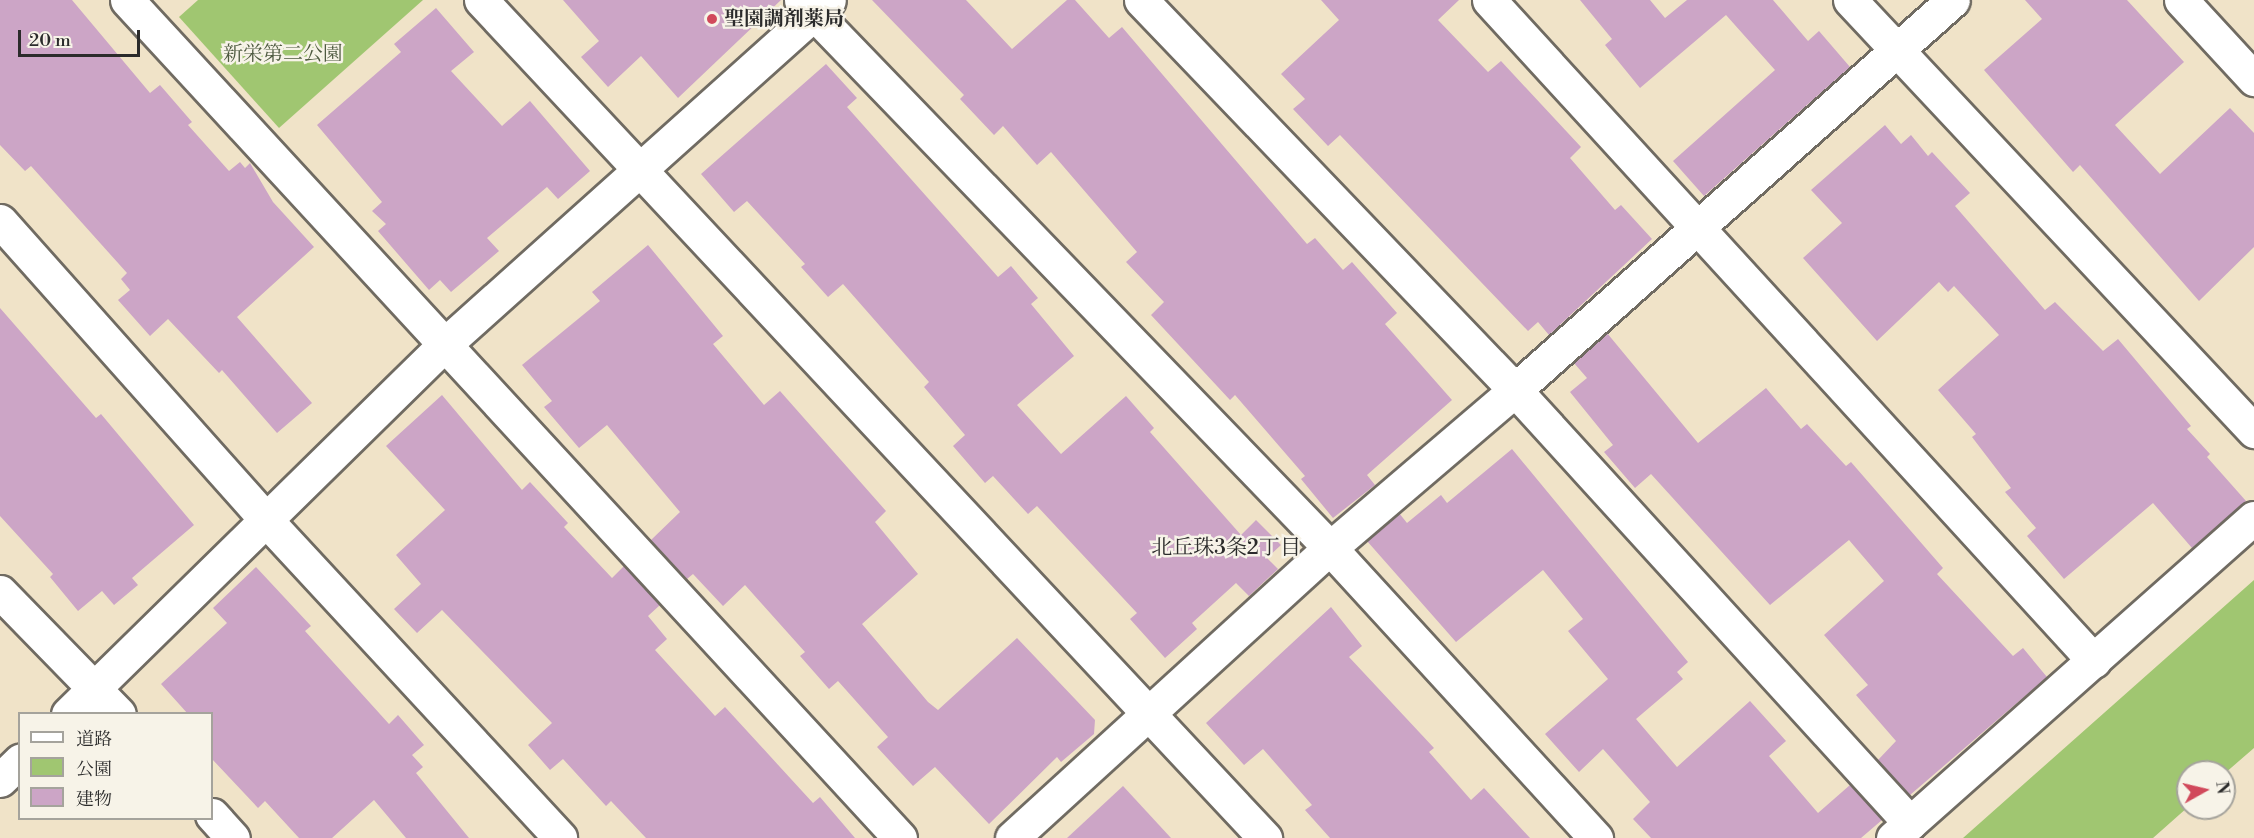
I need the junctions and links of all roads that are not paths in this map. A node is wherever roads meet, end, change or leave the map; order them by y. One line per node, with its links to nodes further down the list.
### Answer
1 (128, 0): 14 (street)
2 (481, 0): 11 (street)
3 (1141, 0): 15 (street)
4 (1489, 0): 13 (street)
5 (1850, 0): 9 (street)
6 (1953, 0): 9 (street)
7 (2181, 0): 10 (street)
8 (815, 5): 11 (street); 19 (street)
9 (1895, 49): 13 (street); 16 (street)
10 (2254, 79)
11 (638, 169): 14 (street); 25 (street)
12 (0, 220): 18 (street)
13 (1700, 227): 15 (street); 21 (street)
14 (443, 345): 18 (street); 30 (street)
15 (1515, 390): 19 (street); 28 (street)
16 (2254, 431)
17 (2254, 518): 21 (street)
18 (266, 520): 22 (street); 29 (street)
19 (1330, 548): 25 (street); 33 (street)
20 (0, 592): 22 (street)
21 (2094, 661): 28 (street)
22 (94, 687): 23 (street); 24 (street)
23 (70, 712)
24 (116, 712)
25 (1150, 714): 31 (street); 32 (street)
26 (18, 763): 27 (street)
27 (0, 780)
28 (1901, 830)
29 (555, 836)
30 (900, 838)
31 (1012, 838)
32 (1265, 838)
33 (1596, 838)

